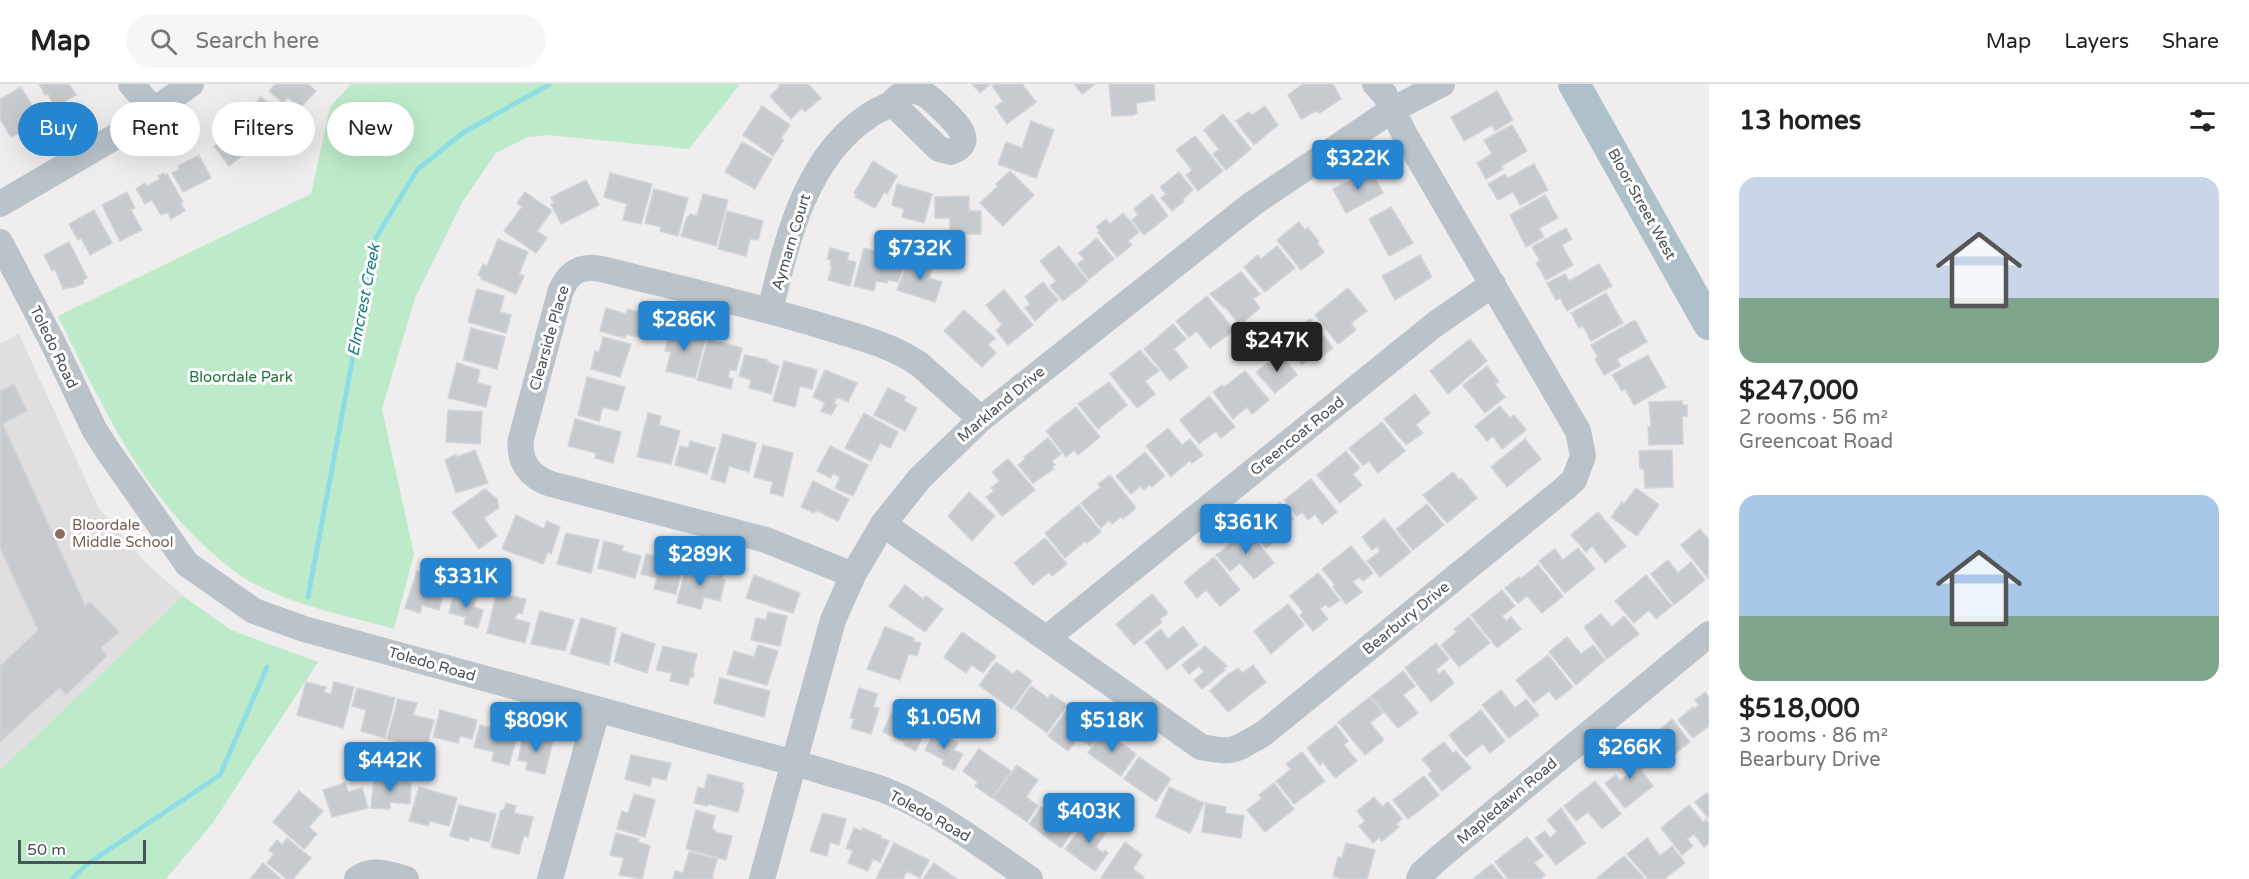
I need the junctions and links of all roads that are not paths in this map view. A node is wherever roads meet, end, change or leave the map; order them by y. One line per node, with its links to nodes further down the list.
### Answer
1 (131, 84): 6 (street)
2 (191, 84): 7 (street)
3 (1375, 84): 9 (street, Bearbury Drive)
4 (1442, 84): 9 (street, Markland Drive)
5 (1574, 84): 15 (main road, Bloor Street West)
6 (147, 102)
7 (167, 102)
8 (892, 103): 14 (street, Aymarn Court)
9 (1392, 110): 13 (street, Bearbury Drive); 16 (street, Markland Drive)
10 (110, 139): 11 (street)
11 (0, 204)
12 (0, 242): 21 (street, Toledo Road)
13 (1493, 284): 19 (street, Greencoat Road); 19 (street, Bearbury Drive)
14 (770, 310): 16 (street, Clearside Place); 18 (street, Clearside Place)
15 (1709, 324)
16 (981, 419): 17 (street, Markland Drive)
17 (882, 524): 18 (street, Markland Drive); 19 (street, Bearbury Drive)
18 (853, 575): 22 (street, Markland Drive)
19 (1047, 638)
20 (1706, 641): 28 (street, Mapledawn Road)
21 (597, 711): 22 (street, Toledo Road); 25 (street)
22 (794, 763): 26 (street, Markland Drive); 27 (street, Toledo Road)
23 (357, 879): 24 (street)
24 (406, 879)
25 (550, 879)
26 (762, 879)
27 (1029, 879)
28 (1419, 879)

